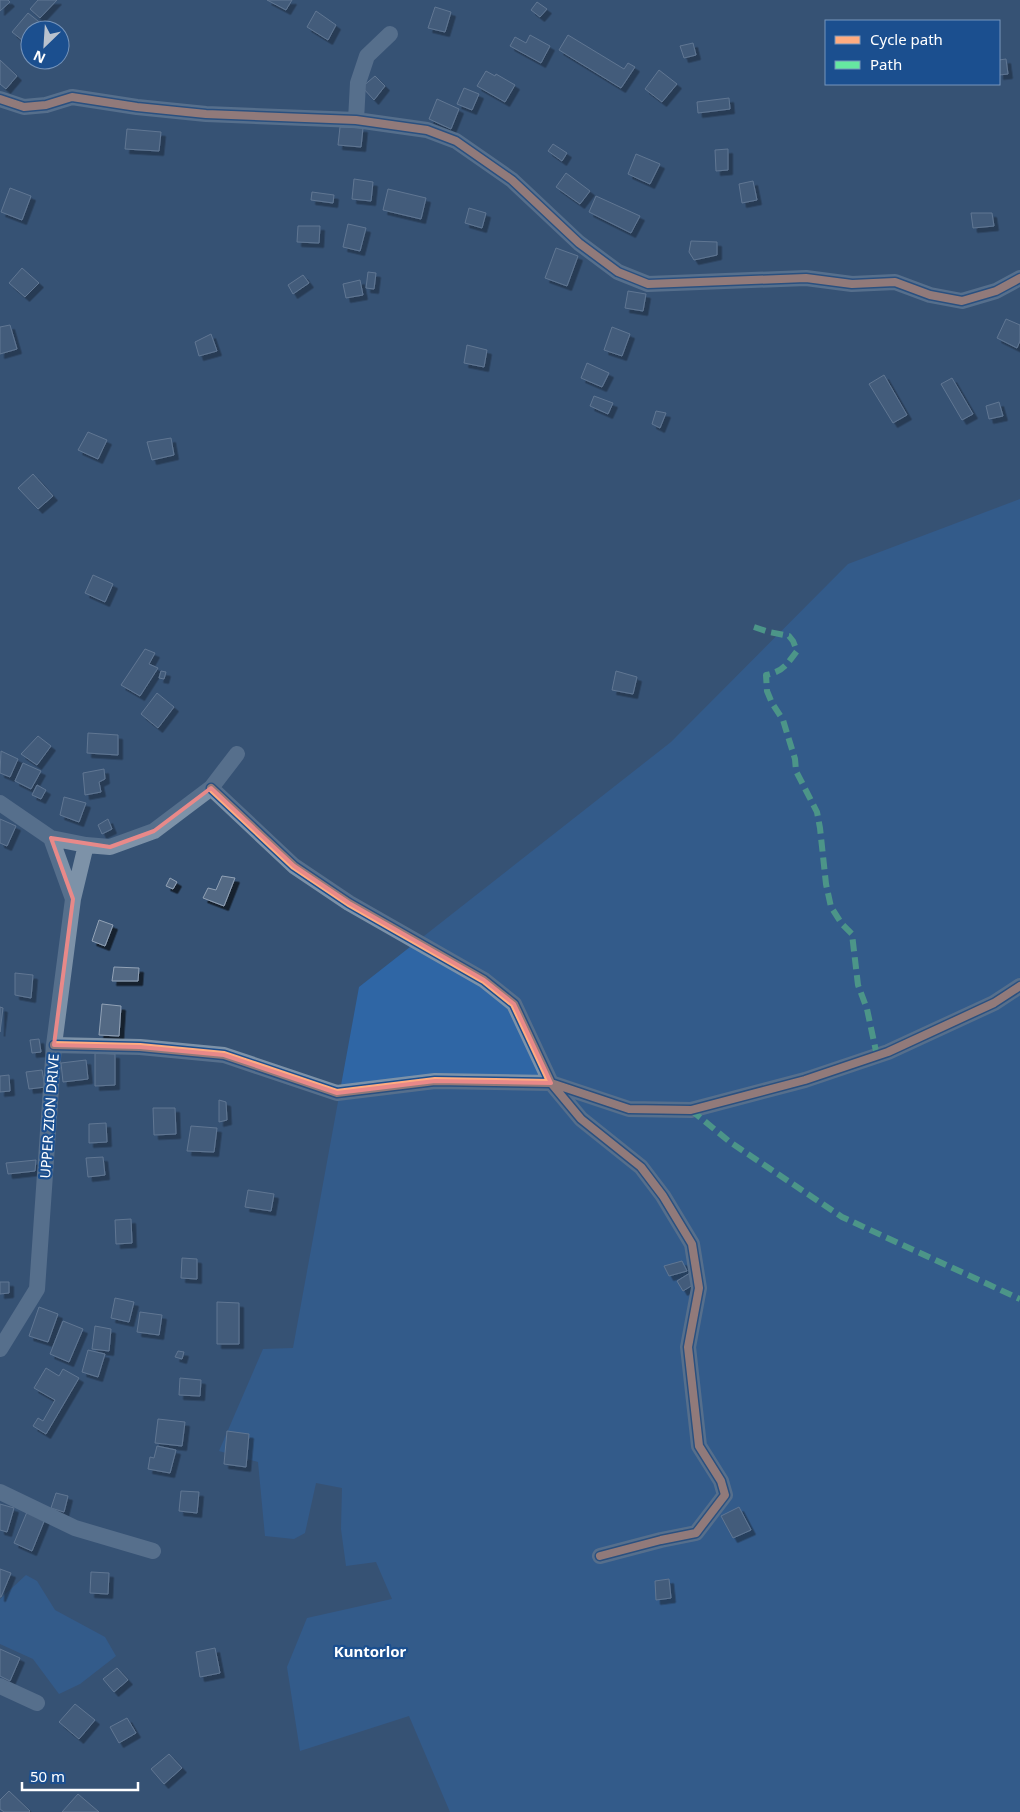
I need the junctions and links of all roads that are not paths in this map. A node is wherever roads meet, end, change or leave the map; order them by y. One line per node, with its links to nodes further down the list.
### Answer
1 (390, 34): 3 (street)
2 (0, 99): 3 (street)
3 (356, 120): 4 (street)
4 (1020, 278)
5 (237, 754): 6 (street)
6 (211, 788): 9 (street); 13 (street)
7 (0, 803): 8 (street)
8 (51, 838): 9 (street); 10 (street)
9 (86, 845): 10 (street, UPPER ZION DRIVE)
10 (73, 899): 12 (street, UPPER ZION DRIVE)
11 (1020, 986): 13 (street)
12 (54, 1045): 13 (street); 14 (street, UPPER ZION DRIVE)
13 (551, 1083): 17 (street)
14 (0, 1349)
15 (0, 1492): 16 (street)
16 (153, 1551)
17 (600, 1556)
18 (0, 1686): 19 (street)
19 (37, 1703)

